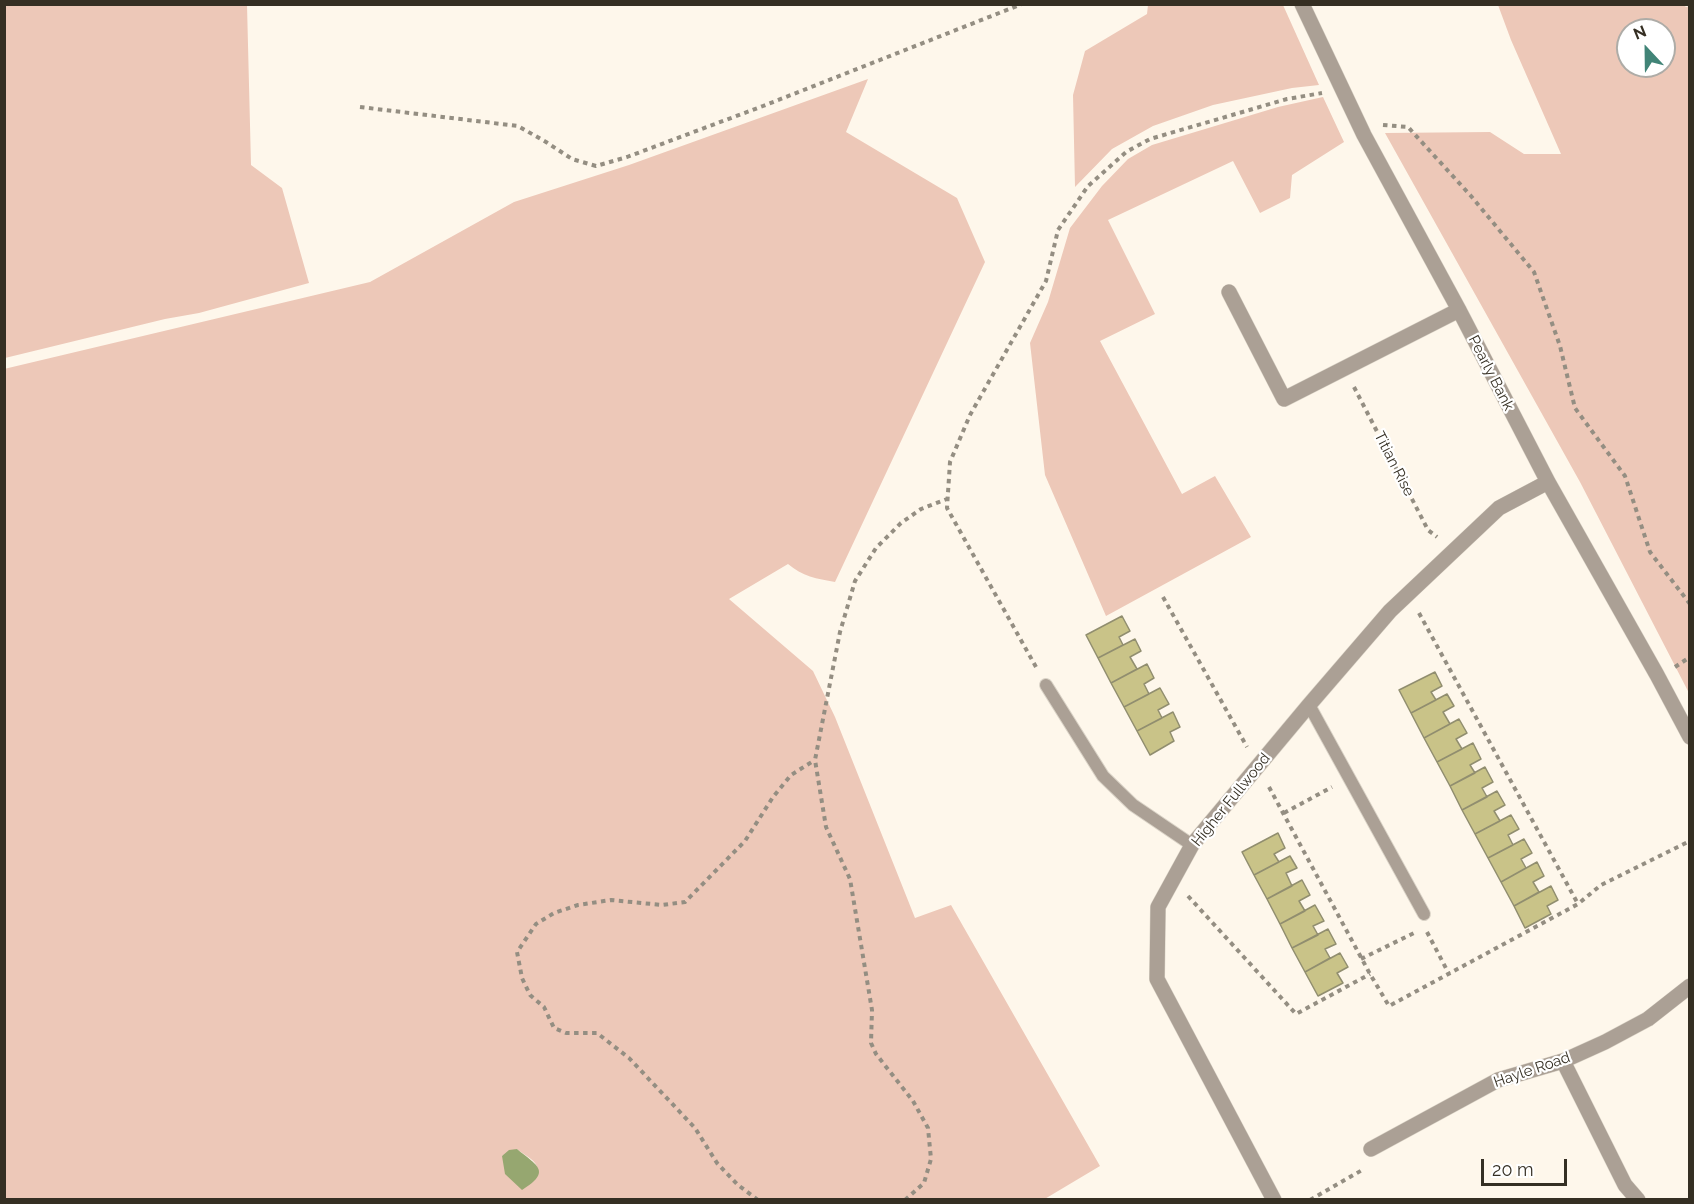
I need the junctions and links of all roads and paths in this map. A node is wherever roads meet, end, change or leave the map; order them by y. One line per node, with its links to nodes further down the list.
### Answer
1 (1022, 4): 4 (path)
2 (1302, 4): 3 (street, Pearly Bank)
3 (1344, 90): 5 (street, Pearly Bank); 10 (path)
4 (360, 107)
5 (1364, 135): 7 (street, Pearly Bank); 14 (path)
6 (1229, 292): 8 (street)
7 (1459, 310): 8 (street); 9 (street, Pearly Bank)
8 (1344, 368): 11 (path, Titian Rise)
9 (1548, 482): 11 (street, Higher Fullwood); 17 (street, Pearly Bank)
10 (947, 500): 15 (path); 18 (path)
11 (1455, 550): 12 (street, Higher Fullwood)
12 (1409, 593): 16 (street, Higher Fullwood); 24 (path)
13 (1163, 597): 19 (path)
14 (1689, 604)
15 (1046, 685): 22 (lane)
16 (1309, 705): 19 (street, Higher Fullwood); 20 (lane)
17 (1689, 737)
18 (815, 760): 32 (path); 33 (path)
19 (1261, 763): 22 (street, Higher Fullwood)
20 (1349, 778): 21 (path); 25 (lane)
21 (1284, 813)
22 (1192, 845): 23 (street, Higher Fullwood)
23 (1173, 880): 27 (path); 34 (street, Higher Fullwood)
24 (1578, 904)
25 (1424, 914)
26 (1361, 959): 28 (path)
27 (1370, 974)
28 (1449, 974)
29 (1689, 986): 30 (street, Hayle Road)
30 (1563, 1061): 31 (street, Hayle Road); 36 (street)
31 (1371, 1149): 35 (path)
32 (758, 1200)
33 (904, 1200)
34 (1274, 1200)
35 (1310, 1200)
36 (1638, 1200)

